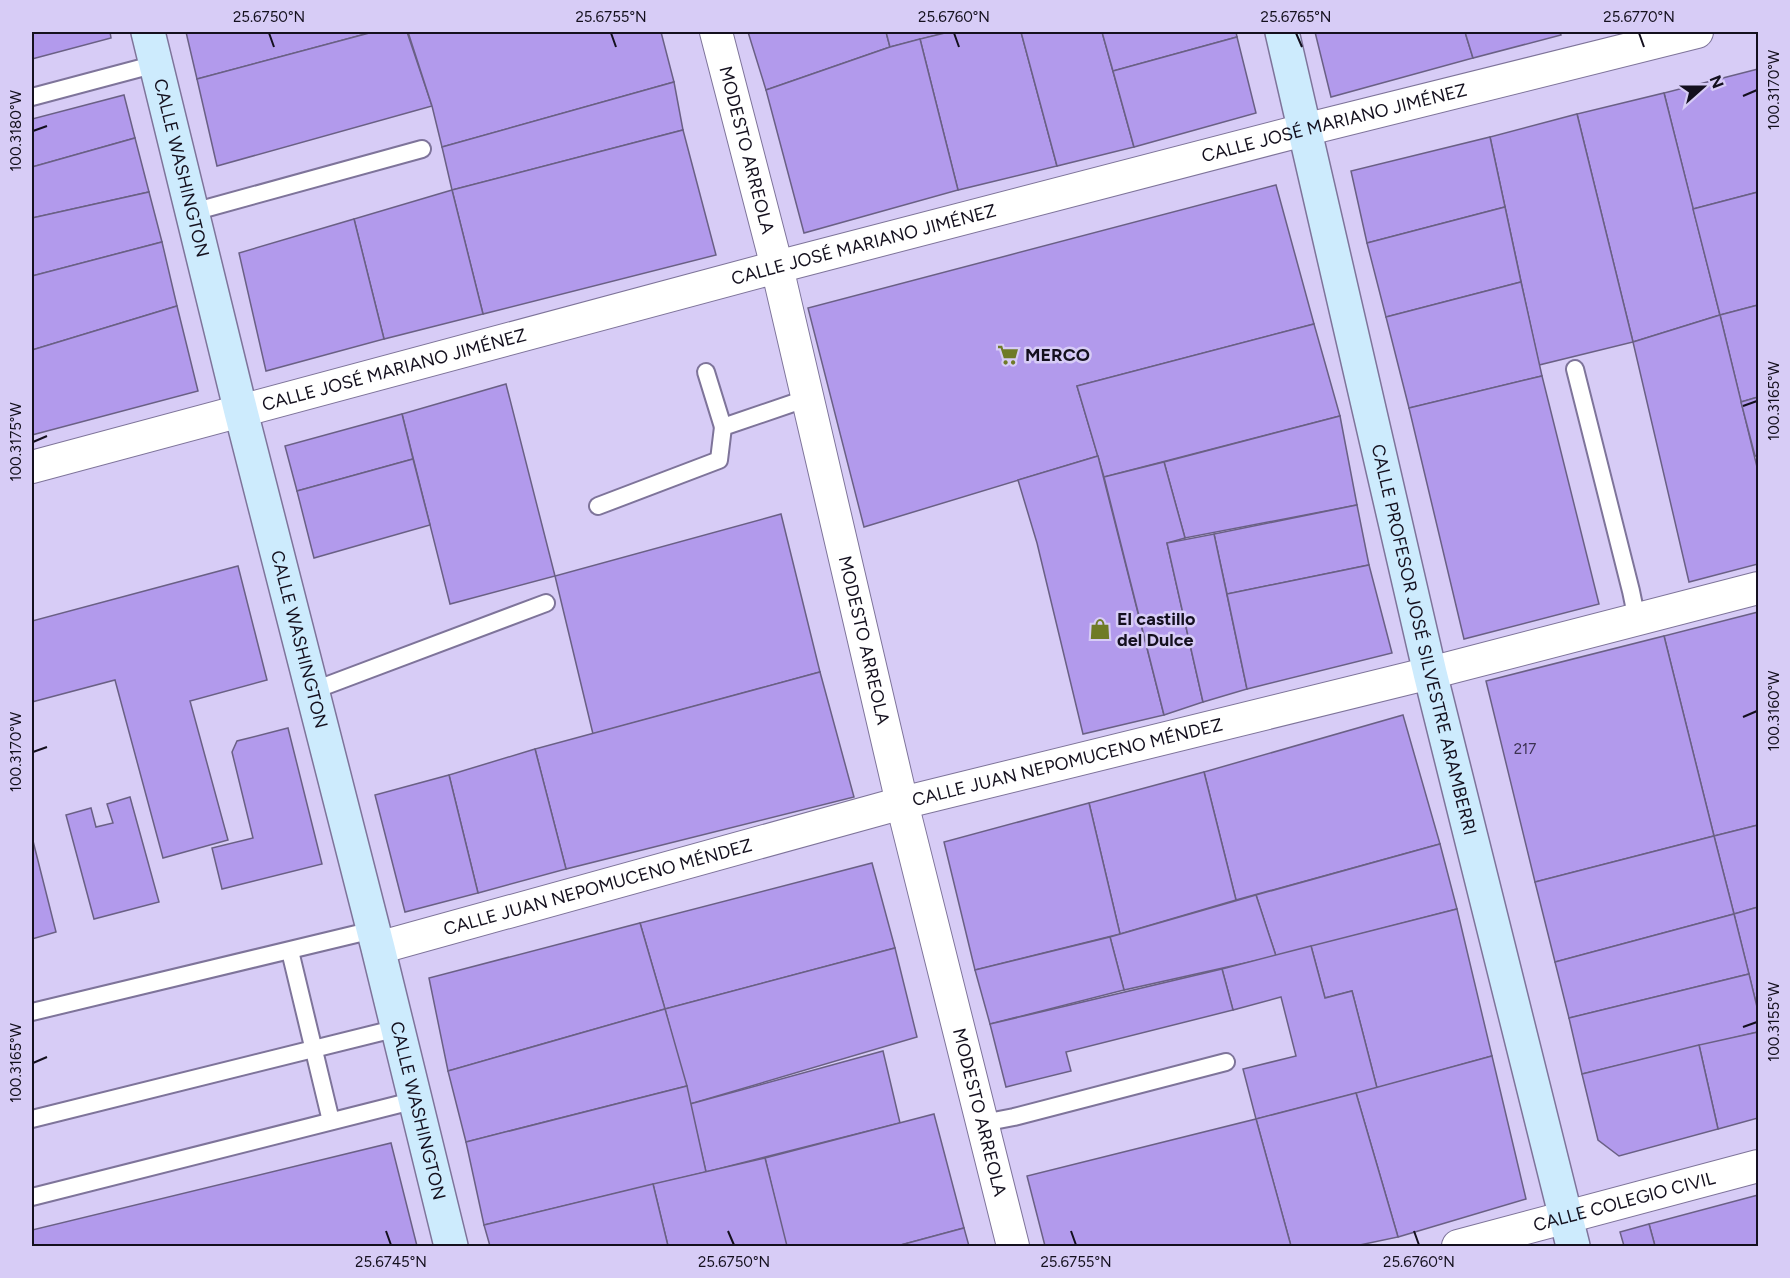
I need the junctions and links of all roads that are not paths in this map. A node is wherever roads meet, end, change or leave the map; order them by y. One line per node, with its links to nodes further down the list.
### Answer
1 (148, 32): 5 (main road, CALLE WASHINGTON)
2 (716, 32): 10 (street, MODESTO ARREOLA)
3 (1282, 32): 7 (main road, CALLE PROFESOR JOSÉ SILVESTRE ARAMBERRI)
4 (1697, 32): 7 (street, CALLE JOSÉ MARIANO JIMÉNEZ)
5 (156, 64): 6 (lane); 9 (main road, CALLE WASHINGTON)
6 (32, 97)
7 (1304, 130): 10 (street, CALLE JOSÉ MARIANO JIMÉNEZ); 21 (main road, CALLE PROFESOR JOSÉ SILVESTRE ARAMBERRI)
8 (422, 149): 9 (lane)
9 (193, 212): 14 (main road, CALLE WASHINGTON)
10 (777, 267): 13 (street, MODESTO ARREOLA); 14 (street, CALLE JOSÉ MARIANO JIMÉNEZ)
11 (1575, 369): 20 (lane)
12 (705, 372): 15 (lane)
13 (808, 398): 15 (lane); 23 (street, MODESTO ARREOLA)
14 (241, 412): 16 (street, CALLE JOSÉ MARIANO JIMÉNEZ); 22 (main road, CALLE WASHINGTON)
15 (723, 427): 17 (lane)
16 (32, 467)
17 (598, 506)
18 (1758, 588): 20 (street, CALLE JUAN NEPOMUCENO MÉNDEZ)
19 (546, 603): 22 (lane)
20 (1637, 620): 21 (street, CALLE JUAN NEPOMUCENO MÉNDEZ)
21 (1430, 673): 23 (street, CALLE JUAN NEPOMUCENO MÉNDEZ); 36 (main road, CALLE PROFESOR JOSÉ SILVESTRE ARAMBERRI)
22 (312, 691): 24 (main road, CALLE WASHINGTON)
23 (903, 803): 24 (street, CALLE JUAN NEPOMUCENO MÉNDEZ); 33 (street, MODESTO ARREOLA)
24 (376, 939): 25 (lane); 27 (main road, CALLE WASHINGTON)
25 (290, 951): 26 (lane); 28 (lane)
26 (32, 1012)
27 (398, 1028): 28 (lane); 30 (main road, CALLE WASHINGTON)
28 (313, 1049): 31 (lane); 32 (lane)
29 (1226, 1062): 33 (lane)
30 (416, 1100): 32 (lane); 37 (main road, CALLE WASHINGTON)
31 (32, 1119)
32 (331, 1121): 35 (lane)
33 (983, 1123): 38 (street, MODESTO ARREOLA)
34 (1758, 1166): 36 (street, CALLE COLEGIO CIVIL)
35 (32, 1197)
36 (1569, 1232): 39 (street, CALLE COLEGIO CIVIL)
37 (451, 1246)
38 (1013, 1246)
39 (1458, 1246)

